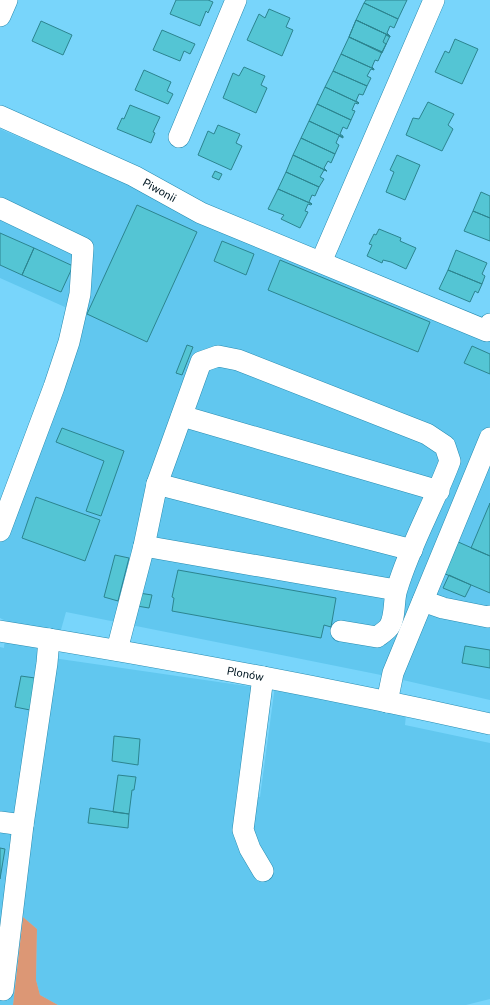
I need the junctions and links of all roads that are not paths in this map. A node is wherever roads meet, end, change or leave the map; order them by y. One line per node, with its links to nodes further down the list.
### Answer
1 (7, 0): 4 (street)
2 (236, 0): 6 (street)
3 (434, 0): 8 (street)
4 (0, 16)
5 (0, 116): 8 (street, Piwonii)
6 (179, 137)
7 (0, 208): 14 (street)
8 (321, 262): 9 (street, Piwonii)
9 (490, 324)
10 (182, 416): 12 (street); 13 (street); 13 (street)
11 (490, 438): 18 (street)
12 (157, 484): 15 (street); 16 (street)
13 (439, 491): 16 (street)
14 (0, 531)
15 (144, 546): 17 (street); 23 (street)
16 (412, 550): 17 (street)
17 (396, 590): 21 (street)
18 (423, 600): 19 (street); 25 (street)
19 (490, 616)
20 (0, 631): 22 (street, Plonów)
21 (341, 631)
22 (49, 639): 23 (street, Plonów); 28 (street)
23 (117, 650): 24 (street, Plonów)
24 (263, 677): 25 (street, Plonów); 29 (street)
25 (387, 702): 26 (street, Plonów)
26 (490, 724)
27 (0, 822): 28 (street)
28 (23, 825): 30 (street)
29 (263, 871)
30 (0, 989)

